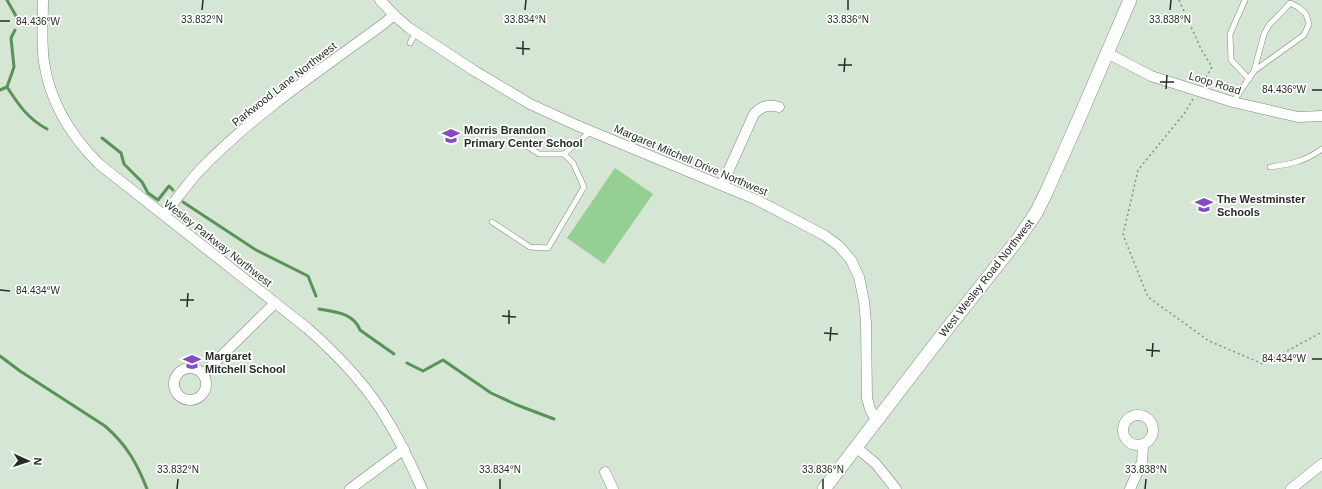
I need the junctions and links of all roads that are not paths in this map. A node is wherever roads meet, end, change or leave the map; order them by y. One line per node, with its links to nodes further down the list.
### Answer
1 (43, 0): 21 (street, Wesley Parkway Northwest)
2 (380, 0): 6 (street, Margaret Mitchell Drive Northwest)
3 (1130, 0): 9 (street, West Wesley Road Northwest)
4 (1245, 0): 11 (lane)
5 (1291, 1): 10 (lane); 10 (lane)
6 (394, 15): 7 (street, Margaret Mitchell Drive Northwest); 21 (street, Parkwood Lane Northwest)
7 (416, 32): 8 (lane); 15 (street, Margaret Mitchell Drive Northwest)
8 (410, 43)
9 (1107, 53): 12 (street, Loop Road); 25 (street, West Wesley Road Northwest)
10 (1254, 71): 11 (lane)
11 (1249, 79): 12 (lane)
12 (1233, 102): 14 (street, Loop Road)
13 (779, 107): 20 (street)
14 (1322, 116)
15 (591, 131): 18 (lane); 20 (street, Margaret Mitchell Drive Northwest)
16 (524, 144): 18 (lane)
17 (1322, 149): 19 (lane)
18 (564, 154): 22 (lane)
19 (1270, 167)
20 (722, 185): 25 (street, Margaret Mitchell Drive Northwest)
21 (164, 215): 23 (street, Wesley Parkway Northwest)
22 (492, 222)
23 (275, 303): 24 (street); 28 (street, Wesley Parkway Northwest)
24 (203, 374)
25 (876, 420): 27 (street, West Wesley Road Northwest)
26 (1143, 445): 36 (street)
27 (856, 447): 34 (street, West Wesley Road Northwest); 35 (street)
28 (404, 449): 31 (street); 32 (street, Wesley Parkway Northwest)
29 (1322, 464): 37 (street)
30 (605, 472): 33 (street)
31 (350, 489)
32 (422, 489)
33 (614, 489)
34 (824, 489)
35 (896, 489)
36 (1130, 489)
37 (1291, 489)

